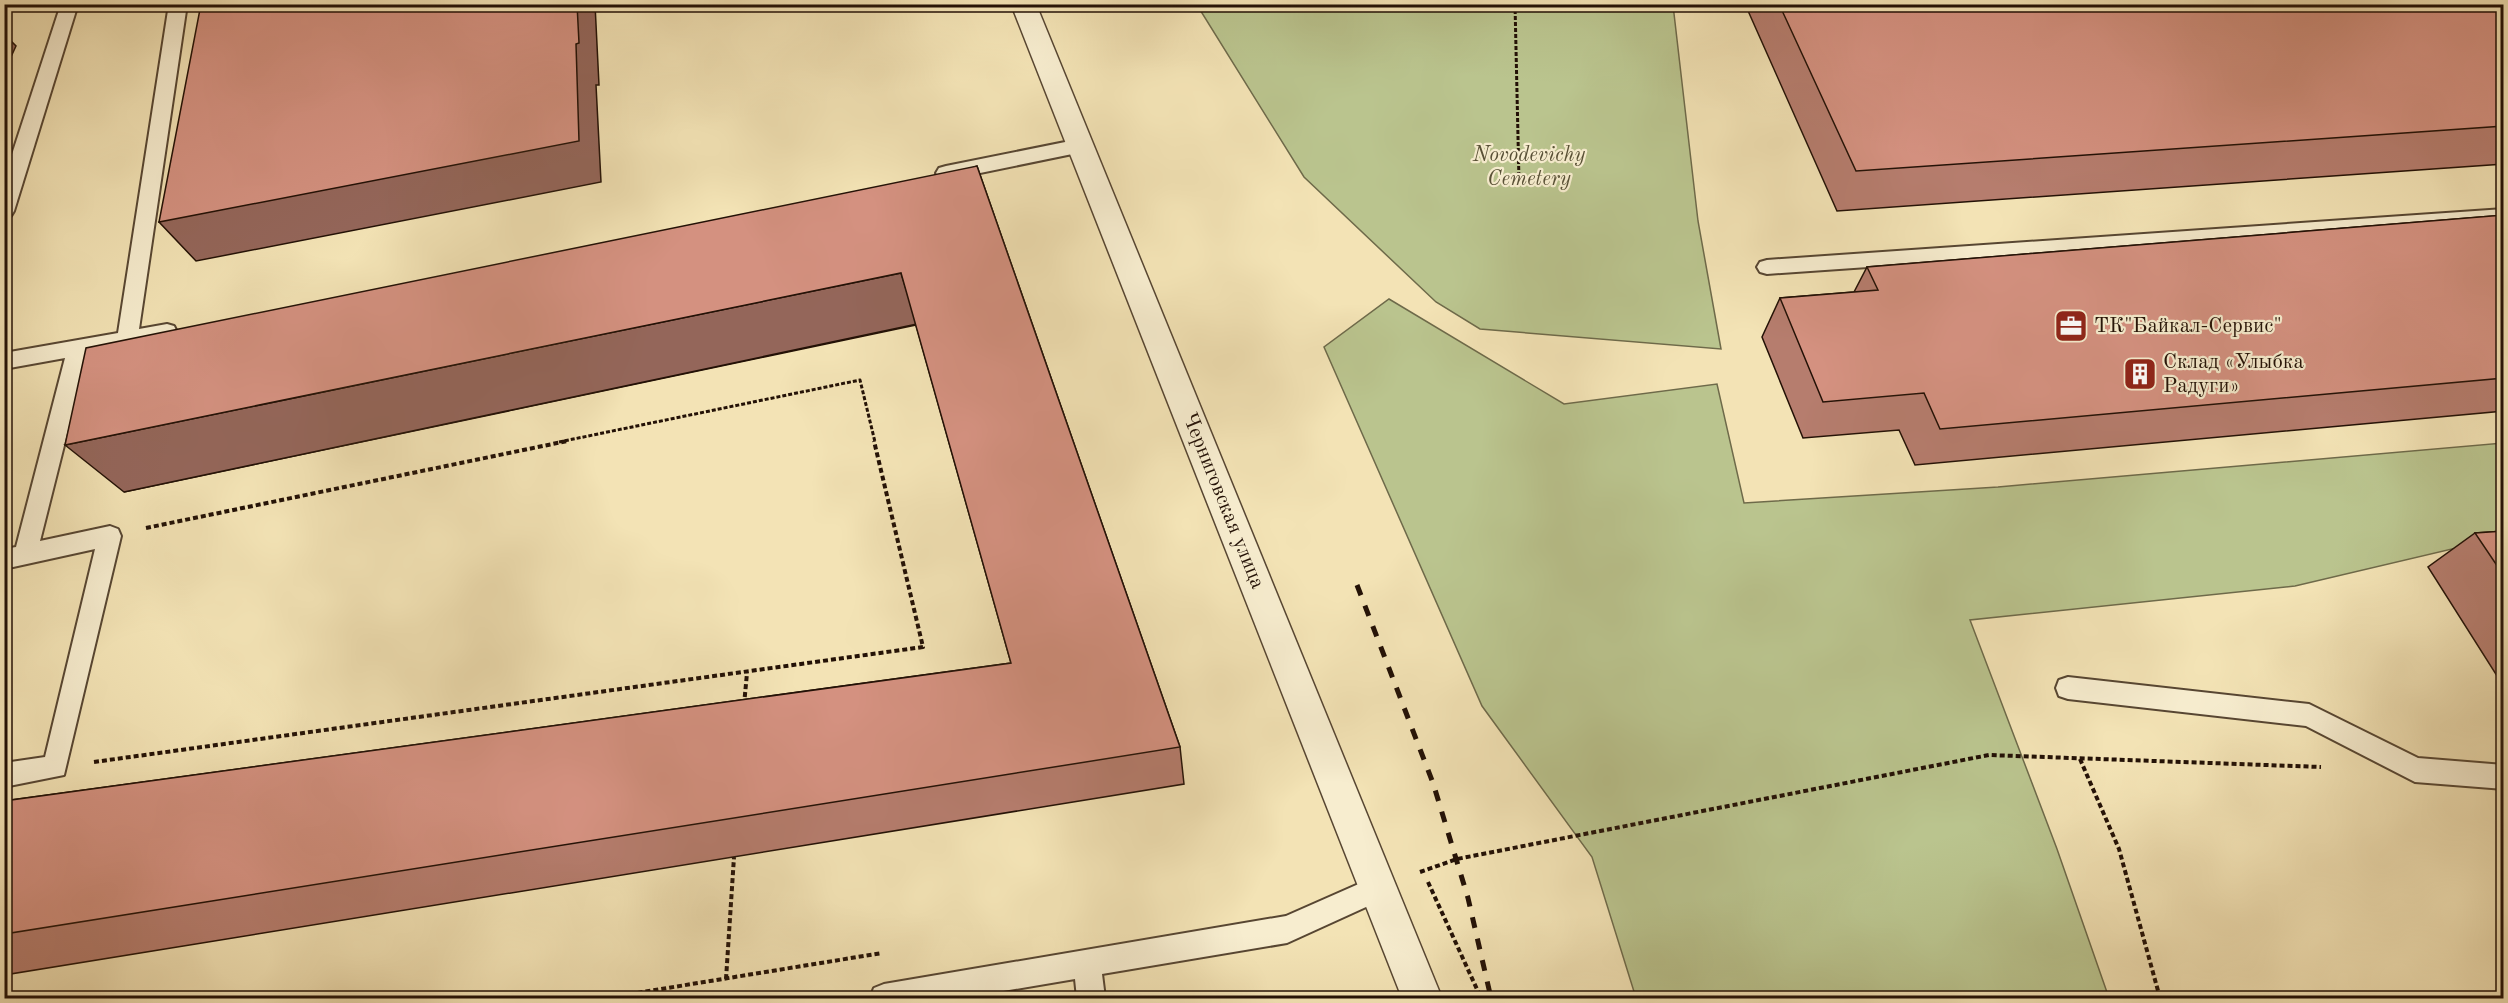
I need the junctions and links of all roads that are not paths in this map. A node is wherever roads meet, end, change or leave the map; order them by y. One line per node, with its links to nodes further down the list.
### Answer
1 (70, 4): 6 (lane)
2 (178, 4): 10 (lane)
3 (1023, 4): 4 (street, Черниговская улица)
4 (1080, 146): 5 (lane); 17 (street, Черниговская улица)
5 (923, 178)
6 (4, 211)
7 (2504, 216): 8 (lane)
8 (1767, 267)
9 (182, 329): 10 (lane)
10 (127, 339): 11 (lane)
11 (78, 348): 12 (lane); 13 (lane)
12 (4, 361)
13 (15, 557): 15 (lane)
14 (2067, 688): 16 (lane)
15 (4, 775)
16 (2504, 777)
17 (1379, 888): 18 (lane); 21 (street, Черниговская улица)
18 (1087, 963): 19 (lane); 20 (lane)
19 (884, 999)
20 (1091, 999)
21 (1422, 999)

